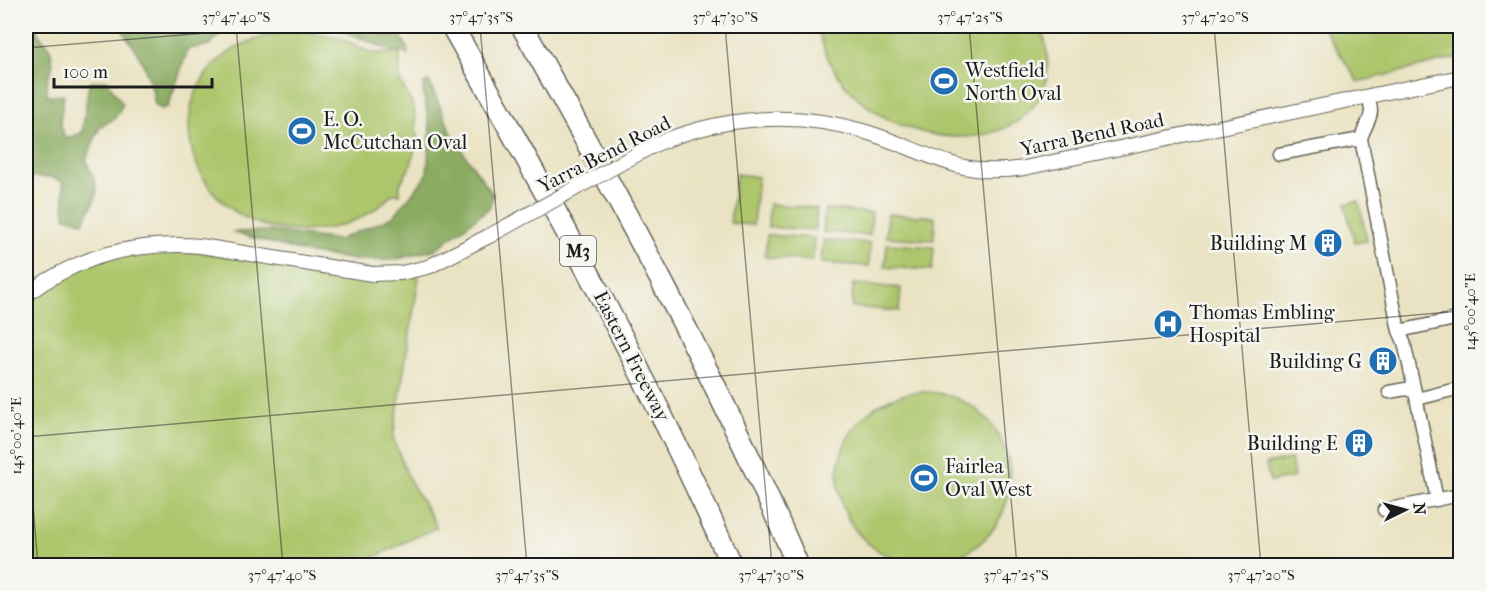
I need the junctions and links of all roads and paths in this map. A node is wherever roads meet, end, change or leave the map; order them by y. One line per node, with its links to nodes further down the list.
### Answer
1 (452, 26): 16 (highway, Eastern Freeway / M3)
2 (522, 26): 17 (highway)
3 (1461, 76): 4 (street, Yarra Bend Road)
4 (1369, 96): 5 (street); 7 (street, Yarra Bend Road, bridge)
5 (1362, 139): 6 (street); 9 (street)
6 (1279, 154)
7 (26, 295)
8 (1461, 318): 9 (street)
9 (1399, 331): 12 (street)
10 (1461, 388): 12 (street)
11 (1389, 392): 12 (street)
12 (1416, 395): 14 (street)
13 (1461, 495): 14 (street)
14 (1437, 500): 15 (street)
15 (1384, 510)
16 (732, 566)
17 (798, 566)

